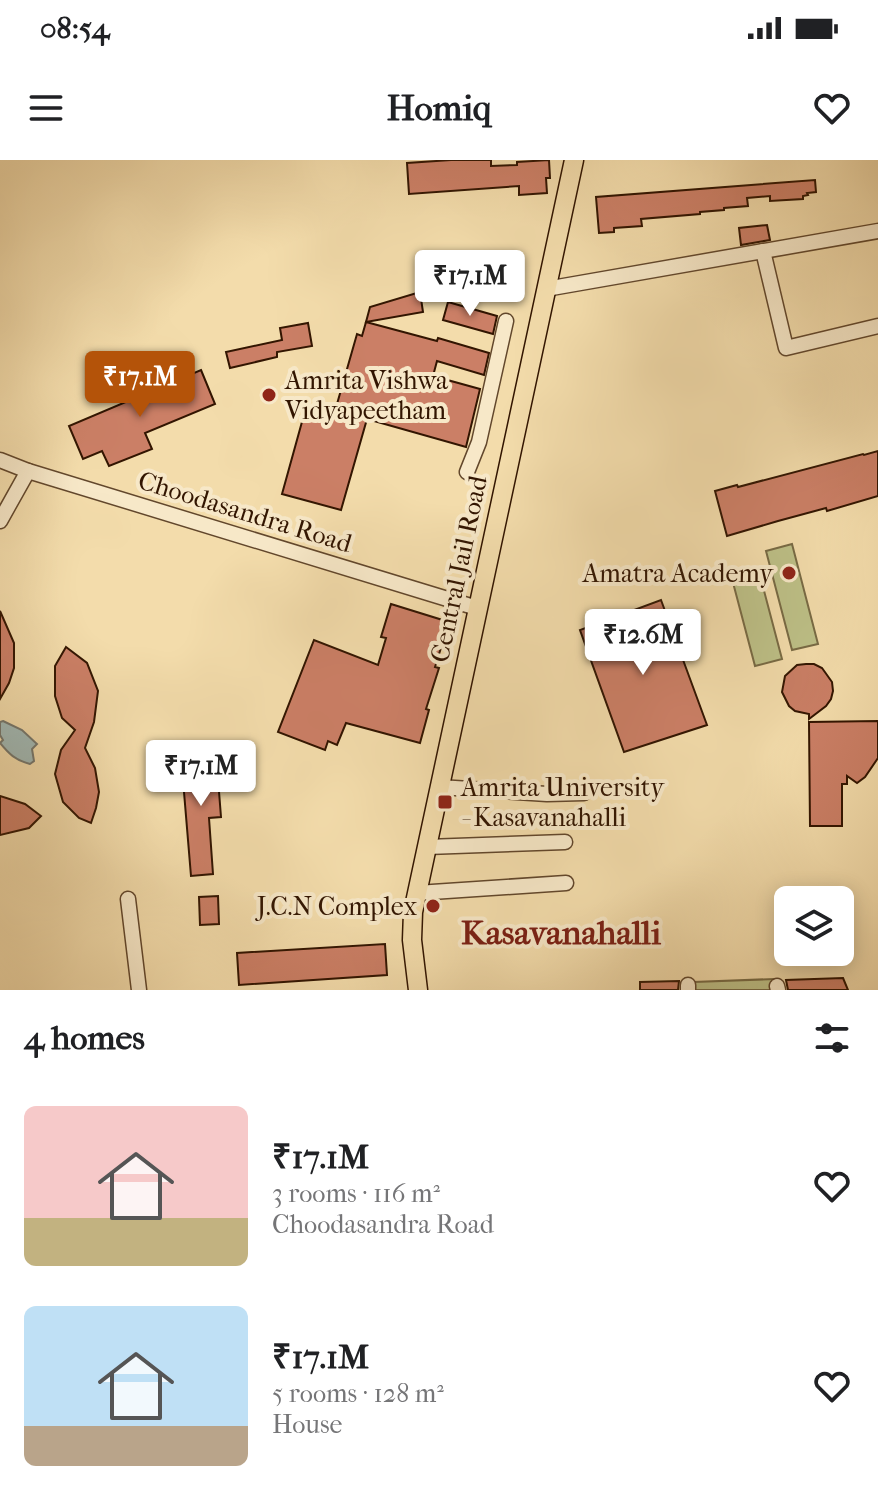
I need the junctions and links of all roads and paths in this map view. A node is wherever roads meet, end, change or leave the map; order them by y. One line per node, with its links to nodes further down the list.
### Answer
1 (574, 160): 4 (main road, Central Jail Road)
2 (878, 231): 3 (street)
3 (763, 251): 4 (street); 6 (street)
4 (546, 289): 11 (main road, Central Jail Road)
5 (506, 321): 9 (street)
6 (878, 326)
7 (0, 460): 8 (street, Choodasandra Road)
8 (28, 471): 10 (street); 11 (street, Choodasandra Road)
9 (467, 472)
10 (0, 521)
11 (477, 608): 12 (main road, Central Jail Road)
12 (439, 787): 13 (street); 15 (main road, Central Jail Road)
13 (584, 793)
14 (565, 842): 15 (street)
15 (427, 847): 17 (main road, Central Jail Road)
16 (566, 883): 17 (street)
17 (417, 893): 20 (main road, Central Jail Road)
18 (128, 899): 19 (street)
19 (139, 990)
20 (418, 990)

